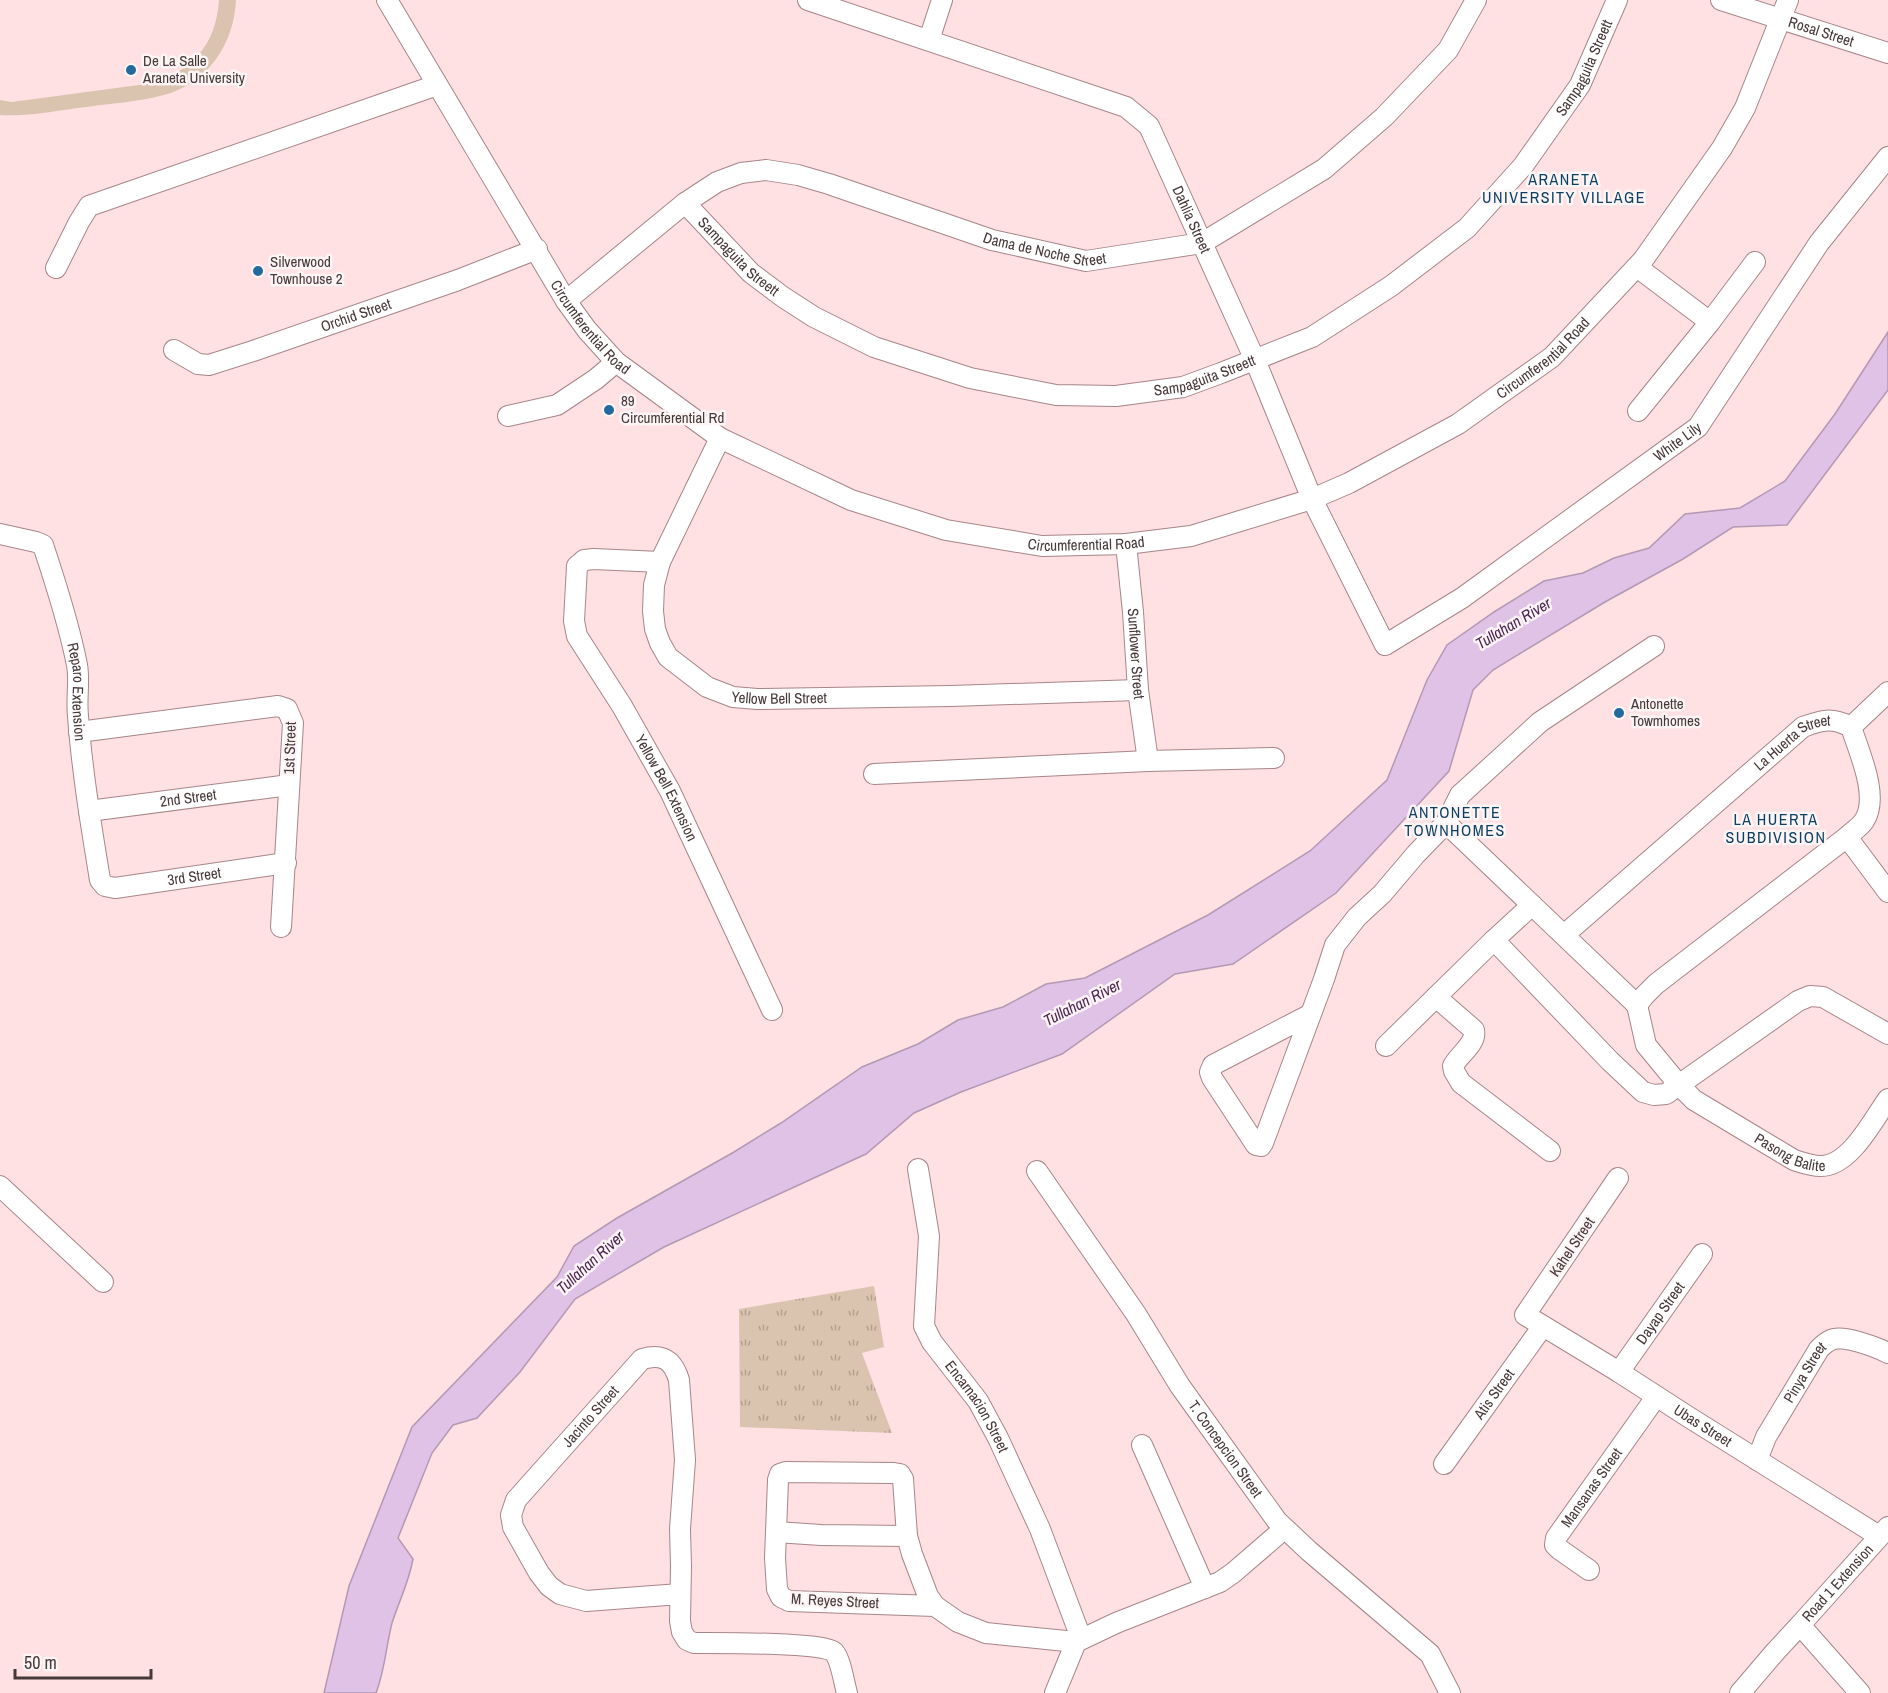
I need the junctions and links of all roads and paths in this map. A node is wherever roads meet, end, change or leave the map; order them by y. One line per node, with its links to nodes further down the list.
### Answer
1 (387, 0): 10 (street, Circumferential Road)
2 (807, 0): 8 (street, Dahlia Street)
3 (942, 0): 8 (street)
4 (1476, 0): 13 (street, Dama de Noche Street)
5 (1617, 0): 21 (street, Sampaguita Streett)
6 (1721, 0): 7 (street, Rosal Street)
7 (1784, 9): 9 (street, Rosal Street); 16 (street, Circumferential Road)
8 (929, 40): 13 (street, Dahlia Street)
9 (1888, 53)
10 (437, 85): 14 (street, Circumferential Road); 17 (street)
11 (1888, 157): 30 (street, White Lily)
12 (686, 203): 13 (street, Dama de Noche Street); 18 (street, Dama de Noche Street); 21 (street, Sampaguita Streett)
13 (1202, 243): 21 (street, Dahlia Street)
14 (537, 249): 18 (street, Circumferential Road); 20 (street, Orchid Street)
15 (1755, 262): 19 (street)
16 (1637, 267): 19 (street); 26 (street, Circumferential Road)
17 (56, 268)
18 (566, 301): 22 (street, Circumferential Road)
19 (1710, 322): 23 (street)
20 (174, 350)
21 (1255, 360): 26 (street, Dahlia Street)
22 (616, 362): 24 (street); 25 (street, Circumferential Road)
23 (1638, 411)
24 (508, 417)
25 (720, 438): 28 (street, Circumferential Road); 29 (street, Yellow Bell Street)
26 (1312, 499): 28 (street, Circumferential Road); 30 (street, Dahlia Street)
27 (0, 534): 35 (street, Reparo Extension)
28 (1126, 544): 32 (street, Sunflower Street)
29 (660, 561): 32 (street, Yellow Bell Street); 52 (street, Yellow Bell Extension)
30 (1385, 645)
31 (1654, 646): 41 (street)
32 (1138, 690): 37 (street, Sunflower Street)
33 (1888, 692): 34 (street)
34 (1851, 727): 42 (street, La Huerta Street); 48 (street, La Huerta Street)
35 (79, 732): 39 (street, 1st Street); 40 (street, Reparo Extension)
36 (1274, 758): 37 (street)
37 (1148, 761): 38 (street)
38 (874, 774)
39 (289, 785): 40 (street, 2nd Street); 43 (street, 1st Street)
40 (89, 811): 44 (street, Reparo Extension)
41 (1446, 823): 46 (street); 53 (street)
42 (1847, 837): 45 (street); 51 (street, La Huerta Street)
43 (286, 863): 44 (street, 3rd Street); 47 (street, 1st Street)
44 (105, 886)
45 (1888, 892)
46 (1532, 905): 48 (street); 49 (street)
47 (281, 927)
48 (1564, 935): 51 (street)
49 (1494, 940): 50 (street); 56 (street)
50 (1436, 997): 55 (street); 58 (street)
51 (1637, 1005): 56 (street)
52 (772, 1010)
53 (1311, 1014): 53 (street)
54 (1888, 1034): 56 (street)
55 (1386, 1046)
56 (1679, 1085): 57 (street, Pasong Balite)
57 (1888, 1099)
58 (1550, 1151)
59 (918, 1169): 82 (street, Encarnacion Street)
60 (1037, 1171): 73 (street, T. Concepcion Street)
61 (1618, 1178): 65 (street, Kahel Street)
62 (0, 1186): 64 (street)
63 (1702, 1254): 68 (street, Dayap Street)
64 (103, 1282)
65 (1526, 1315): 66 (street, Ubas Street)
66 (1543, 1326): 68 (street, Ubas Street); 72 (street, Atis Street)
67 (1888, 1353): 71 (street, Pinya Street)
68 (1619, 1372): 69 (street, Ubas Street)
69 (1656, 1397): 71 (street, Ubas Street); 77 (street, Mansanas Street)
70 (1142, 1445): 78 (street)
71 (1757, 1460): 74 (street, Ubas Street)
72 (1444, 1464)
73 (1284, 1529): 78 (street); 85 (street, T. Concepcion Street)
74 (1884, 1531): 81 (street, Road 1 Extension)
75 (776, 1532): 76 (street); 76 (street, M. Reyes Street); 80 (street, M. Reyes Street)
76 (907, 1536): 80 (street)
77 (1589, 1570)
78 (1204, 1588): 82 (street)
79 (680, 1594): 79 (street, Jacinto Street); 83 (street, Jacinto Street)
80 (935, 1606): 82 (street)
81 (1800, 1625): 86 (street); 87 (street, Road 1 Extension)
82 (1078, 1640): 84 (street)
83 (847, 1693)
84 (1055, 1693)
85 (1450, 1693)
86 (1740, 1693)
87 (1860, 1693)

